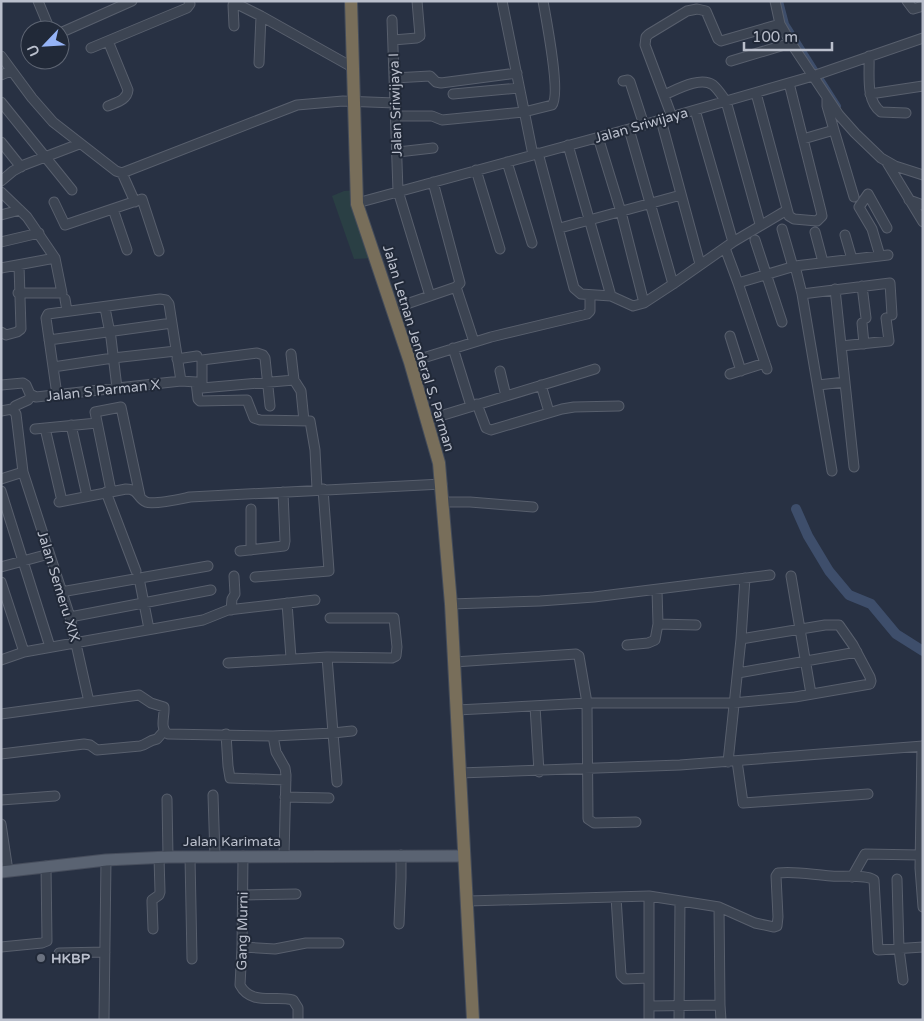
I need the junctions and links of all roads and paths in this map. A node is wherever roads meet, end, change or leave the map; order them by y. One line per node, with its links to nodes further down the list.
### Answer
1 (38, 1): 12 (street)
2 (132, 1): 16 (street)
3 (189, 1): 19 (street)
4 (351, 1): 26 (highway, Jalan Letnan Jenderal S. Parman)
5 (418, 1): 18 (street)
6 (502, 1): 28 (street)
7 (543, 1): 47 (street)
8 (775, 1): 14 (street)
9 (907, 1): 10 (street)
10 (923, 6)
11 (261, 16): 15 (street); 25 (street); 26 (street)
12 (46, 20)
13 (392, 20): 18 (street, Jalan Sriwijaya I)
14 (780, 24): 20 (street); 39 (street)
15 (234, 26)
16 (70, 29)
17 (923, 38): 23 (street, Jalan Sriwijaya)
18 (393, 40): 31 (street, Jalan Sriwijaya I)
19 (108, 41): 21 (street); 45 (street)
20 (791, 43): 24 (street); 29 (street)
21 (91, 48)
22 (1, 56): 27 (street)
23 (869, 56): 29 (street, Jalan Sriwijaya); 38 (street)
24 (731, 61)
25 (259, 63)
26 (352, 66): 43 (highway, Jalan Letnan Jenderal S. Parman)
27 (11, 71): 30 (street); 58 (street)
28 (517, 73): 31 (street); 35 (street)
29 (818, 74): 33 (street, Jalan Sriwijaya); 40 (street)
30 (1, 75)
31 (394, 78): 44 (street, Jalan Sriwijaya I)
32 (623, 81): 52 (street)
33 (789, 83): 36 (street, Jalan Sriwijaya); 56 (street)
34 (923, 86): 38 (street)
35 (520, 88): 37 (street); 47 (street)
36 (756, 93): 41 (street, Jalan Sriwijaya); 85 (street)
37 (453, 94)
38 (870, 94): 48 (street)
39 (664, 95): 41 (street); 50 (street)
40 (826, 96): 54 (street); 64 (street)
41 (726, 101): 46 (street, Jalan Sriwijaya); 90 (street)
42 (1, 102): 63 (street)
43 (353, 102): 44 (street); 68 (street); 80 (highway, Jalan Letnan Jenderal S. Parman)
44 (395, 103): 49 (street, Jalan Sriwijaya I)
45 (108, 106)
46 (696, 110): 50 (street, Jalan Sriwijaya); 99 (street)
47 (524, 112): 49 (street); 62 (street)
48 (906, 113)
49 (396, 116): 61 (street, Jalan Sriwijaya I)
50 (672, 117): 51 (street, Jalan Sriwijaya)
51 (661, 120): 52 (street, Jalan Sriwijaya); 75 (street)
52 (644, 125): 53 (street, Jalan Sriwijaya)
53 (629, 129): 55 (street, Jalan Sriwijaya); 81 (street)
54 (834, 130): 56 (street); 76 (street)
55 (598, 137): 59 (street, Jalan Sriwijaya); 86 (street)
56 (803, 139): 85 (street)
57 (1, 142): 66 (street)
58 (79, 144): 63 (street); 68 (street)
59 (568, 145): 62 (street, Jalan Sriwijaya); 88 (street)
60 (433, 148): 61 (street)
61 (398, 152): 73 (street, Jalan Sriwijaya I)
62 (536, 154): 65 (street, Jalan Sriwijaya); 91 (street)
63 (47, 158): 66 (street); 72 (street)
64 (886, 161): 69 (street); 77 (street)
65 (507, 162): 67 (street, Jalan Sriwijaya); 100 (street)
66 (21, 166): 70 (street)
67 (476, 170): 71 (street, Jalan Sriwijaya); 102 (street)
68 (122, 173): 79 (street)
69 (923, 175)
70 (1, 181)
71 (433, 182): 73 (street, Jalan Sriwijaya); 115 (street)
72 (72, 190)
73 (398, 191): 80 (street, Jalan Sriwijaya); 121 (street, Jalan Sriwijaya I)
74 (1, 192): 84 (street)
75 (681, 194): 81 (street); 108 (street)
76 (854, 197)
77 (909, 200): 82 (street); 89 (street)
78 (54, 202): 83 (street)
79 (135, 202): 83 (street); 104 (street)
80 (357, 203): 126 (highway, Jalan Letnan Jenderal S. Parman)
81 (650, 203): 86 (street); 114 (street)
82 (923, 205)
83 (113, 209): 103 (street)
84 (20, 210): 87 (street); 95 (street)
85 (787, 210): 90 (street)
86 (621, 212): 88 (street); 124 (street)
87 (1, 215)
88 (589, 220): 91 (street); 122 (street)
89 (923, 222)
90 (760, 224): 99 (street)
91 (560, 228): 120 (street)
92 (887, 228): 106 (street)
93 (782, 229): 110 (street)
94 (815, 232): 107 (street)
95 (39, 233): 98 (street); 105 (street)
96 (845, 235): 106 (street)
97 (755, 240): 112 (street)
98 (1, 242)
99 (733, 242): 101 (street)
100 (532, 243)
101 (724, 248): 108 (street); 113 (street)
102 (500, 249)
103 (127, 250)
104 (159, 252)
105 (55, 258): 109 (street); 118 (street)
106 (852, 259): 107 (street)
107 (823, 262): 110 (street)
108 (700, 264): 114 (street)
109 (19, 265): 111 (street); 118 (street)
110 (794, 267): 112 (street); 119 (street)
111 (1, 268)
112 (766, 275): 113 (street); 128 (street)
113 (738, 283): 145 (street)
114 (673, 284): 124 (street)
115 (458, 285): 121 (street); 134 (street)
116 (862, 286): 117 (street); 135 (street); 135 (street)
117 (835, 289): 119 (street); 136 (street)
118 (18, 293): 130 (street)
119 (802, 294): 154 (street)
120 (590, 295): 122 (street); 134 (street)
121 (430, 296): 126 (street)
122 (611, 296): 124 (street)
123 (65, 300): 127 (street)
124 (644, 303)
125 (105, 308): 127 (street); 129 (street); 131 (street)
126 (392, 309): 142 (highway, Jalan Letnan Jenderal S. Parman)
127 (67, 311): 133 (street)
128 (782, 322)
129 (172, 323): 131 (street); 139 (street)
130 (1, 332)
131 (110, 332): 133 (street); 141 (street)
132 (730, 336): 145 (street)
133 (50, 340): 143 (street)
134 (474, 342): 137 (street)
135 (864, 344): 136 (street)
136 (841, 346): 150 (street)
137 (453, 348): 142 (street); 159 (street)
138 (291, 354): 148 (street)
139 (177, 355): 140 (street); 141 (street); 149 (street)
140 (197, 356)
141 (113, 358): 143 (street); 155 (street)
142 (410, 362): 165 (highway, Jalan Letnan Jenderal S. Parman)
143 (53, 367): 156 (street)
144 (595, 369): 153 (street)
145 (740, 370): 147 (street)
146 (500, 371): 158 (street)
147 (730, 374)
148 (294, 380): 151 (street); 166 (street)
149 (181, 381): 155 (street, Jalan S Parman X); 166 (street)
150 (845, 382): 154 (street); 171 (street)
151 (267, 383): 151 (street); 160 (street)
152 (1, 385): 157 (street, Jalan S Parman X)
153 (541, 385): 158 (street); 164 (street)
154 (818, 385): 172 (street)
155 (116, 388): 156 (street, Jalan S Parman X)
156 (57, 395): 157 (street, Jalan S Parman X)
157 (31, 396): 163 (street)
158 (506, 396): 159 (street)
159 (474, 405): 164 (street); 165 (street)
160 (270, 406)
161 (619, 406): 164 (street)
162 (1, 410): 163 (street)
163 (14, 410): 173 (street, Jalan Semeru XIX)
164 (549, 412)
165 (427, 420): 175 (highway, Jalan Letnan Jenderal S. Parman)
166 (304, 421): 176 (street)
167 (97, 423): 168 (street); 178 (street); 181 (street)
168 (71, 425): 169 (street); 180 (street)
169 (45, 428): 170 (street); 180 (street)
170 (35, 429)
171 (854, 467)
172 (832, 471)
173 (23, 472): 174 (street); 187 (street, Jalan Semeru XIX)
174 (1, 479)
175 (442, 484): 176 (street); 182 (highway, Jalan Letnan Jenderal S. Parman)
176 (320, 489): 179 (street); 195 (street)
177 (1, 491): 188 (street)
178 (109, 492): 180 (street); 181 (street); 191 (street)
179 (283, 492): 181 (street); 185 (street)
180 (87, 496)
181 (140, 496)
182 (443, 502): 183 (street); 204 (highway, Jalan Letnan Jenderal S. Parman)
183 (533, 507)
184 (251, 509): 185 (street)
185 (251, 550): 186 (street)
186 (240, 551)
187 (49, 554): 188 (street); 200 (street, Jalan Semeru XIX)
188 (23, 561): 190 (street); 215 (street)
189 (208, 566): 191 (street)
190 (1, 568)
191 (137, 575): 200 (street); 202 (street)
192 (770, 575): 196 (street)
193 (234, 576): 205 (street)
194 (791, 576): 211 (street)
195 (255, 577)
196 (745, 578): 199 (street); 212 (street)
197 (1, 582): 216 (street)
198 (211, 590): 202 (street)
199 (657, 590): 204 (street); 208 (street)
200 (61, 592): 206 (street, Jalan Semeru XIX)
201 (315, 600): 203 (street)
202 (144, 603): 206 (street); 210 (street)
203 (287, 603): 205 (street); 219 (street)
204 (451, 604): 222 (highway, Jalan Letnan Jenderal S. Parman)
205 (229, 610): 210 (street)
206 (70, 618): 213 (street, Jalan Semeru XIX)
207 (330, 618): 218 (street)
208 (658, 624): 209 (street); 214 (street)
209 (696, 625)
210 (149, 629): 213 (street)
211 (800, 629): 212 (street); 217 (street); 221 (street)
212 (741, 639): 224 (street)
213 (76, 642): 215 (street); 226 (street, Jalan Semeru XIX)
214 (628, 645)
215 (50, 647): 216 (street)
216 (24, 652): 220 (street)
217 (857, 652): 221 (street); 225 (street)
218 (327, 657): 219 (street); 234 (street)
219 (292, 658): 223 (street)
220 (1, 660)
221 (805, 661): 224 (street); 225 (street)
222 (454, 662): 228 (street); 230 (highway, Jalan Letnan Jenderal S. Parman)
223 (228, 663)
224 (738, 673): 227 (street)
225 (811, 694): 227 (street)
226 (89, 702): 231 (street); 232 (street)
227 (734, 703): 228 (street); 239 (street)
228 (587, 704): 229 (street); 240 (street)
229 (535, 706): 230 (street); 241 (street)
230 (457, 710): 242 (highway, Jalan Letnan Jenderal S. Parman)
231 (1, 714)
232 (164, 731): 235 (street); 238 (street)
233 (352, 731): 234 (street)
234 (333, 733): 236 (street); 244 (street)
235 (226, 734): 236 (street); 243 (street)
236 (273, 736): 243 (street)
237 (922, 746): 239 (street); 254 (street)
238 (1, 754)
239 (732, 762): 240 (street); 245 (street)
240 (589, 770): 241 (street); 252 (street)
241 (539, 772): 242 (street)
242 (460, 773): 260 (highway, Jalan Letnan Jenderal S. Parman)
243 (286, 780): 248 (street)
244 (337, 782)
245 (868, 794)
246 (213, 795): 257 (street)
247 (55, 796): 251 (street)
248 (285, 797): 249 (street); 259 (street)
249 (329, 798)
250 (167, 799): 261 (street)
251 (1, 800)
252 (636, 822)
253 (1, 824): 265 (street)
254 (922, 828): 256 (street)
255 (400, 855): 259 (main road, Jalan Karimata); 260 (main road, Jalan Karimata); 276 (street)
256 (920, 855): 266 (street); 275 (street)
257 (215, 856): 258 (main road, Jalan Karimata); 262 (main road, Jalan Karimata)
258 (243, 856): 259 (main road, Jalan Karimata); 269 (street, Gang Murni)
259 (284, 856)
260 (464, 856): 272 (highway, Jalan Letnan Jenderal S. Parman)
261 (164, 857): 262 (main road, Jalan Karimata); 263 (main road, Jalan Karimata); 277 (street)
262 (190, 857): 285 (street)
263 (106, 860): 264 (main road, Jalan Karimata); 283 (street)
264 (46, 866): 265 (main road, Jalan Karimata); 279 (street)
265 (4, 871)
266 (852, 877): 274 (street); 282 (street)
267 (897, 879): 282 (street)
268 (296, 894): 269 (street)
269 (243, 895): 280 (street, Gang Murni)
270 (649, 896): 271 (street); 273 (street); 286 (street)
271 (616, 897): 272 (street); 286 (street)
272 (468, 901): 293 (highway, Jalan Letnan Jenderal S. Parman)
273 (680, 901): 274 (street); 290 (street)
274 (718, 907): 288 (street)
275 (923, 907)
276 (399, 924)
277 (153, 928)
278 (339, 943): 280 (street)
279 (1, 947)
280 (242, 947): 292 (street, Gang Murni)
281 (923, 947): 282 (street)
282 (900, 949): 287 (street)
283 (105, 952): 284 (street); 291 (street)
284 (59, 953)
285 (192, 959)
286 (649, 978): 289 (street)
287 (903, 980)
288 (720, 1005): 290 (street); 296 (street)
289 (650, 1006): 290 (street); 294 (street)
290 (678, 1006): 295 (street)
291 (104, 1020)
292 (298, 1020)
293 (473, 1020)
294 (649, 1020)
295 (679, 1020)
296 (721, 1020)

